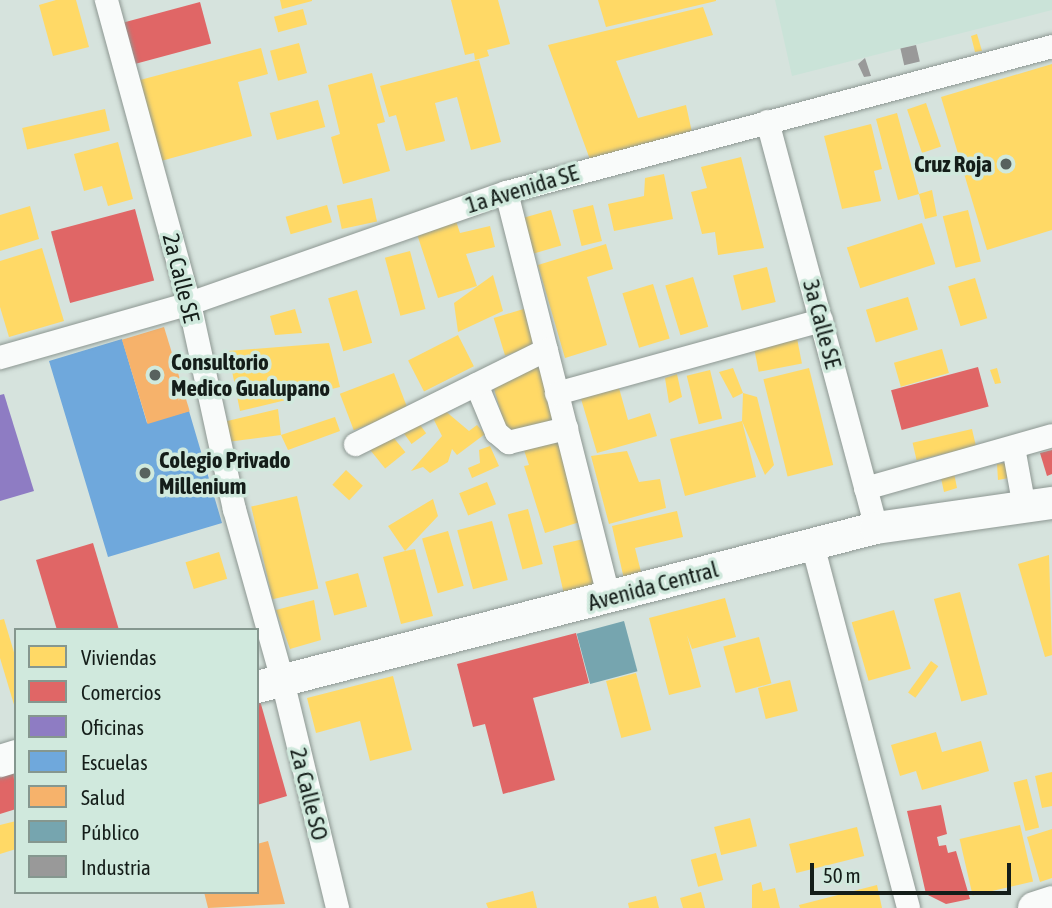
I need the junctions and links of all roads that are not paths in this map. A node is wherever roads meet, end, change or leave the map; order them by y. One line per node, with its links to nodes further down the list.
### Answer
1 (106, 0): 5 (street, 2a Calle SE)
2 (1052, 46): 3 (street, 1a Avenida SE)
3 (768, 121): 4 (street, 1a Avenida SE); 6 (street, 3a Calle SE)
4 (506, 192): 5 (street, 1a Avenida SE); 7 (street)
5 (189, 303): 8 (street, 1a Avenida SE); 20 (street, 2a Calle SE)
6 (821, 320): 10 (street); 15 (street, 3a Calle SE)
7 (546, 349): 9 (street); 10 (street)
8 (0, 357)
9 (476, 384): 11 (street); 13 (street)
10 (556, 393): 11 (street)
11 (566, 428): 19 (street)
12 (1052, 435): 14 (street)
13 (355, 444)
14 (1013, 447): 15 (street); 16 (street)
15 (865, 488): 17 (street, 3a Calle SE)
16 (1038, 505): 17 (main road, Avenida Central)
17 (876, 528): 18 (main road, Avenida Central)
18 (812, 544): 19 (main road, Avenida Central); 25 (street)
19 (609, 599): 22 (main road, Avenida Central)
20 (258, 628)
21 (259, 631): 22 (street, 2a Calle SE)
22 (270, 684): 24 (street, 2a Calle SO)
23 (1052, 902): 26 (main road)
24 (337, 908)
25 (908, 908)
26 (1034, 908)

